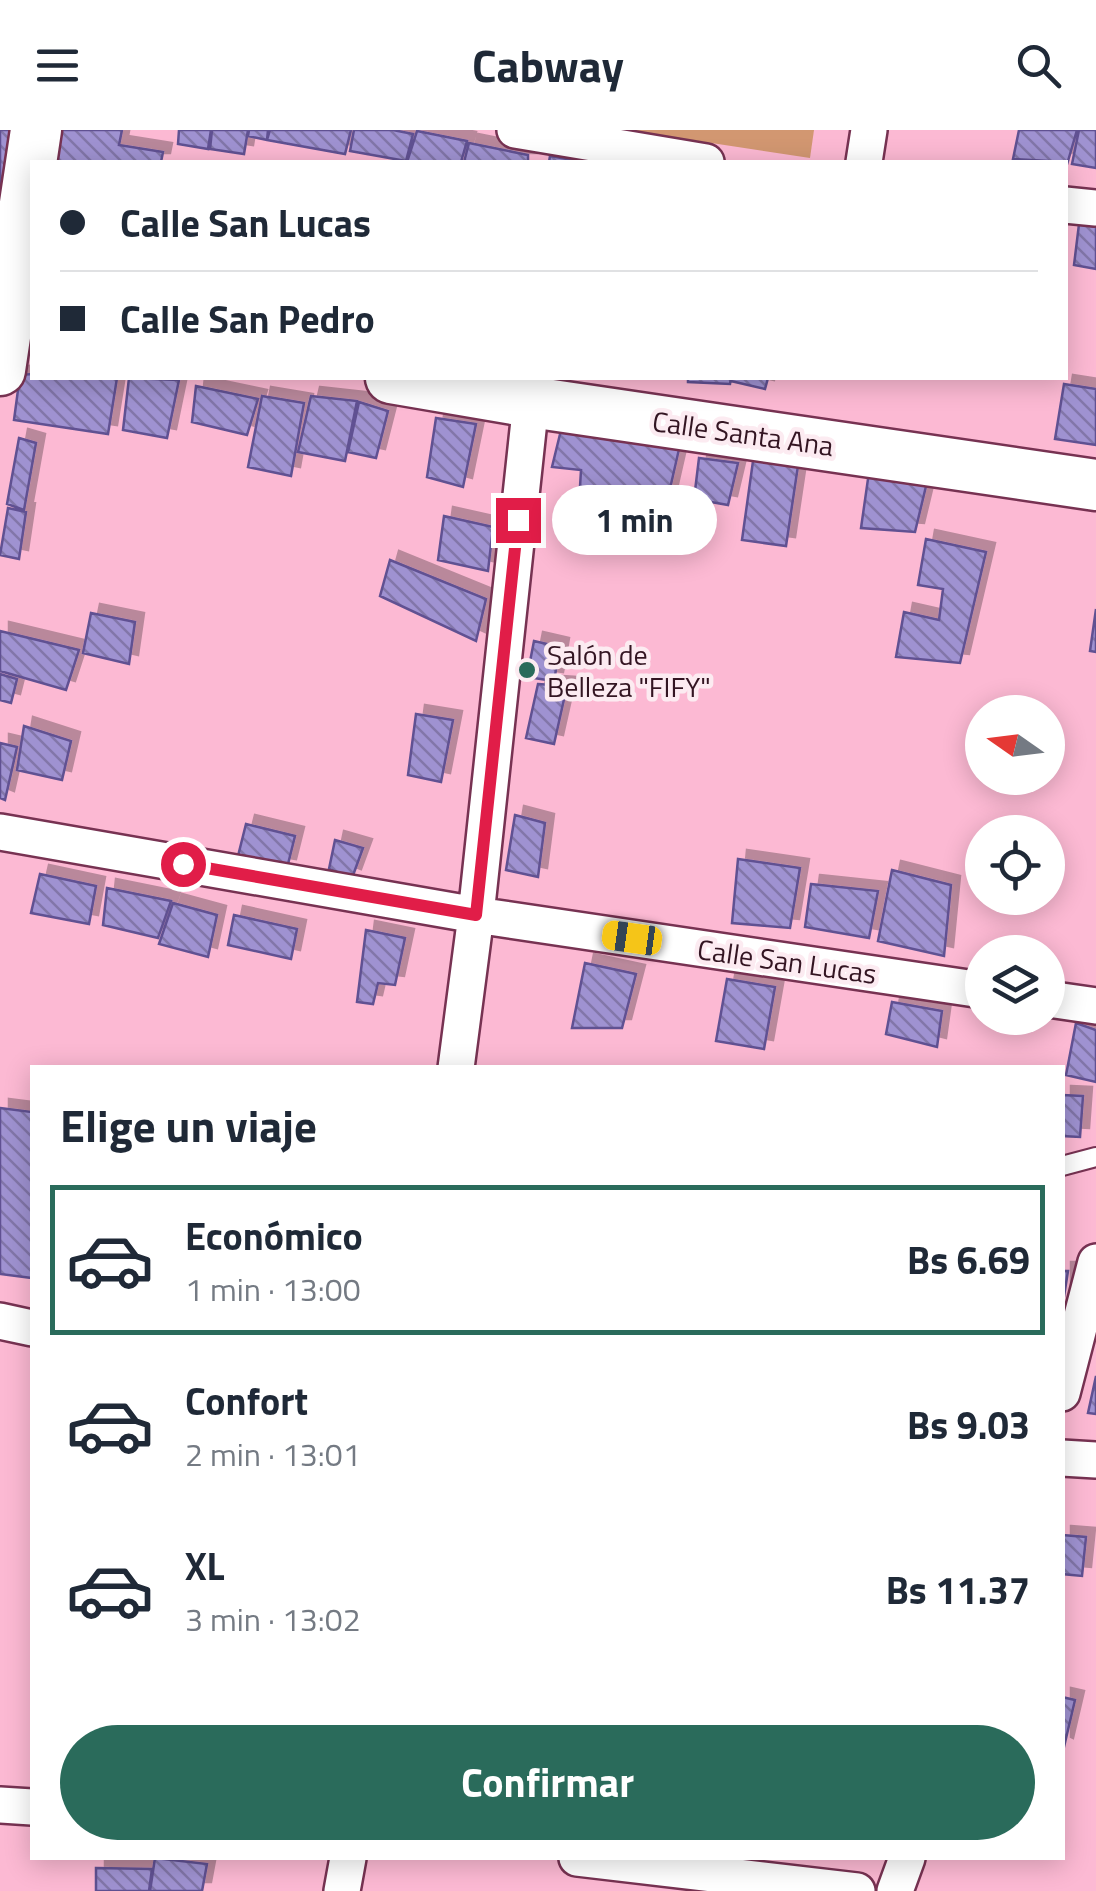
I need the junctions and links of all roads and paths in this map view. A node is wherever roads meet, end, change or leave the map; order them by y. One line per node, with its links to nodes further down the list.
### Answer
1 (36, 130): 4 (street)
2 (515, 130): 5 (street)
3 (869, 130): 6 (street)
4 (32, 160)
5 (694, 160)
6 (864, 160)
7 (30, 179): 10 (street)
8 (1068, 205): 9 (street)
9 (1096, 208)
10 (14, 311): 11 (street)
11 (0, 370)
12 (403, 380): 13 (street, Calle Santa Ana)
13 (530, 402): 14 (street, Calle Santa Ana); 16 (street)
14 (1096, 485)
15 (0, 832): 16 (street, Calle San Lucas)
16 (476, 915): 17 (street, Calle San Lucas); 20 (street)
17 (965, 987)
18 (1065, 1001): 19 (street)
19 (1096, 1006)
20 (456, 1065)
21 (1096, 1157): 22 (lane)
22 (1065, 1165)
23 (1096, 1262): 26 (street)
24 (0, 1322): 25 (street)
25 (30, 1328)
26 (1065, 1381)
27 (1065, 1458): 28 (street)
28 (1096, 1460)
29 (0, 1805): 30 (street)
30 (30, 1807)
31 (348, 1860): 34 (street)
32 (593, 1860): 35 (street)
33 (905, 1860): 36 (street)
34 (342, 1891)
35 (857, 1891)
36 (895, 1891)

